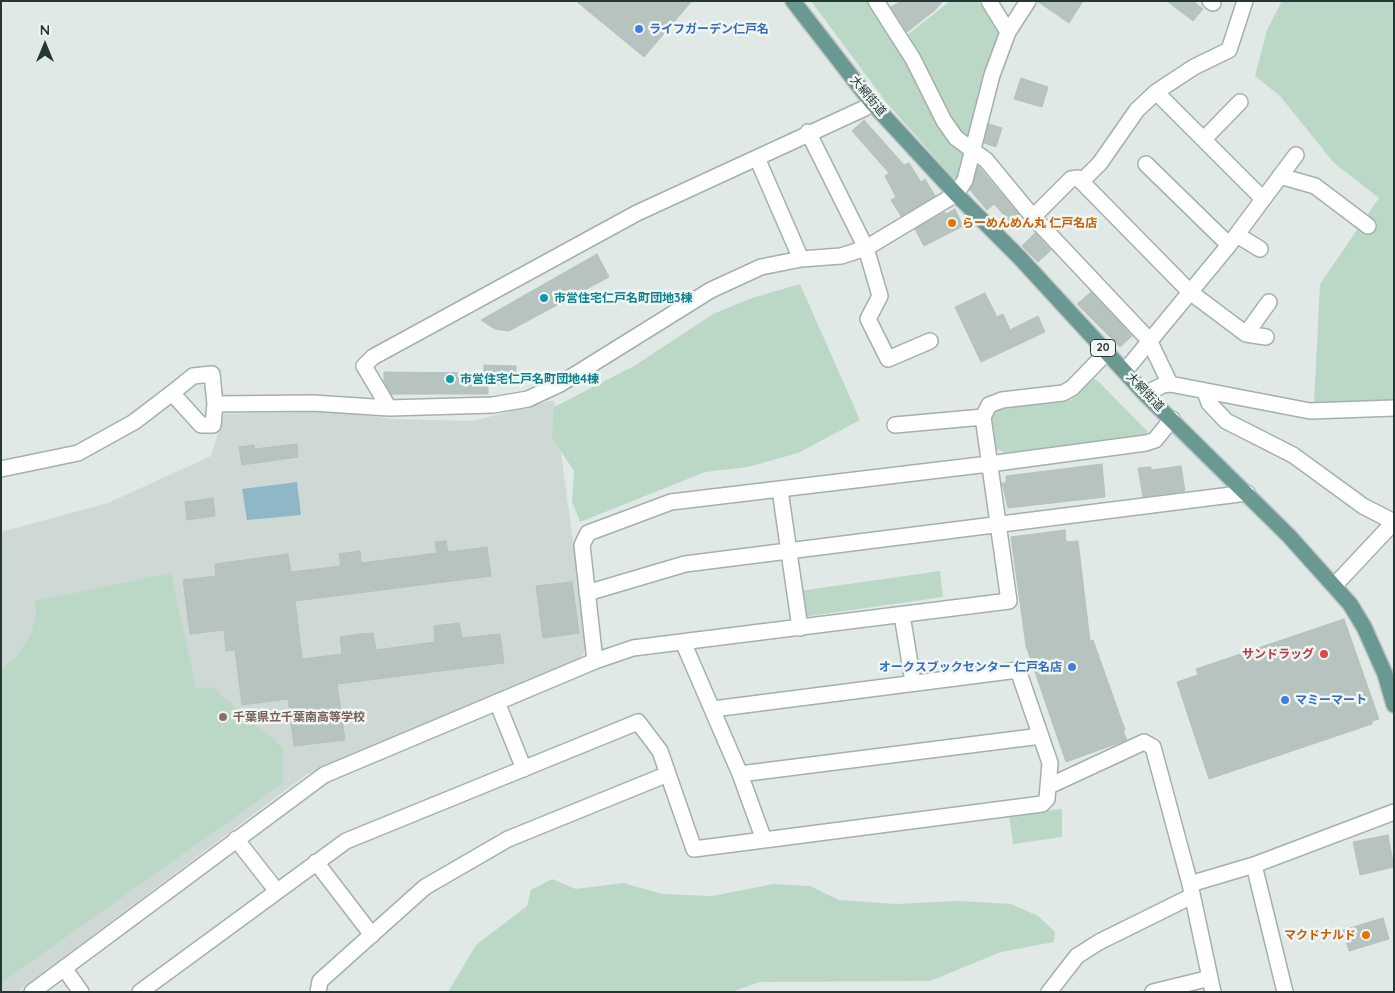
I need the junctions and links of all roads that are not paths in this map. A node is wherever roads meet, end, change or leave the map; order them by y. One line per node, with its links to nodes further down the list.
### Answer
1 (793, 1): 9 (main road, 大網街道 / 20)
2 (876, 1): 12 (street)
3 (989, 1): 6 (street)
4 (1028, 1): 6 (street)
5 (1245, 1): 7 (street)
6 (1008, 32): 12 (street)
7 (1156, 92): 11 (street); 17 (street)
8 (1240, 102): 11 (street)
9 (872, 103): 10 (street); 18 (main road, 大網街道 / 20)
10 (808, 132): 14 (street); 23 (street)
11 (1204, 139): 19 (street)
12 (973, 152): 18 (street); 20 (street)
13 (1296, 155): 16 (street)
14 (757, 158): 25 (street); 39 (street)
15 (1146, 164): 22 (street)
16 (1280, 176): 19 (street); 21 (street)
17 (1082, 181): 20 (street); 26 (street)
18 (956, 194): 23 (street); 32 (main road, 大網街道 / 20)
19 (1262, 198): 22 (street)
20 (1033, 217): 30 (street)
21 (1368, 226)
22 (1233, 240): 24 (street); 26 (street)
23 (866, 248): 25 (street); 31 (street)
24 (1260, 249)
25 (800, 260): 39 (street)
26 (1190, 292): 28 (street); 30 (street)
27 (1269, 302): 28 (street)
28 (1246, 334): 29 (street)
29 (1266, 337)
30 (1149, 340): 33 (street); 34 (street)
31 (930, 341)
32 (1107, 352): 33 (main road, 大網街道 / 20); 41 (street)
33 (1125, 371): 37 (main road, 大網街道 / 20)
34 (1170, 384): 35 (street); 37 (street)
35 (1205, 392): 40 (street); 48 (street)
36 (172, 393): 38 (street); 38 (street); 45 (street)
37 (1144, 394): 42 (main road, 大網街道 / 20)
38 (215, 404): 39 (street)
39 (389, 408)
40 (1394, 408)
41 (983, 417): 43 (street); 44 (street)
42 (1172, 419): 44 (street); 47 (main road, 大網街道 / 20)
43 (895, 425)
44 (989, 464): 46 (street); 49 (street)
45 (1, 469)
46 (780, 490): 50 (street); 52 (street)
47 (1248, 493): 49 (street); 51 (main road, 大網街道 / 20)
48 (1394, 522): 51 (street)
49 (998, 525): 50 (street); 53 (street)
50 (788, 550): 52 (street); 54 (street)
51 (1334, 586): 59 (main road, 大網街道 / 20)
52 (587, 593): 56 (street)
53 (902, 615): 54 (street); 57 (street)
54 (800, 628): 55 (street)
55 (684, 642): 56 (street); 60 (street)
56 (595, 661): 58 (street)
57 (913, 682): 60 (street); 61 (street)
58 (497, 702): 62 (street); 67 (street)
59 (1394, 705)
60 (713, 709): 64 (street)
61 (1041, 736): 64 (street); 65 (street)
62 (524, 768): 63 (street); 69 (street)
63 (668, 774): 68 (street); 73 (street)
64 (740, 774): 68 (street)
65 (1049, 786): 68 (street); 72 (street)
66 (1394, 812): 70 (street)
67 (236, 839): 71 (street); 74 (street)
68 (764, 840)
69 (316, 862): 71 (street); 73 (street)
70 (1254, 864): 72 (street); 82 (street)
71 (276, 890): 78 (street)
72 (1191, 890): 75 (street); 80 (street)
73 (372, 935): 79 (street)
74 (64, 968): 76 (street); 77 (street)
75 (1211, 985): 81 (street)
76 (32, 992)
77 (81, 992)
78 (140, 992)
79 (318, 992)
80 (1049, 992)
81 (1153, 992)
82 (1285, 992)

